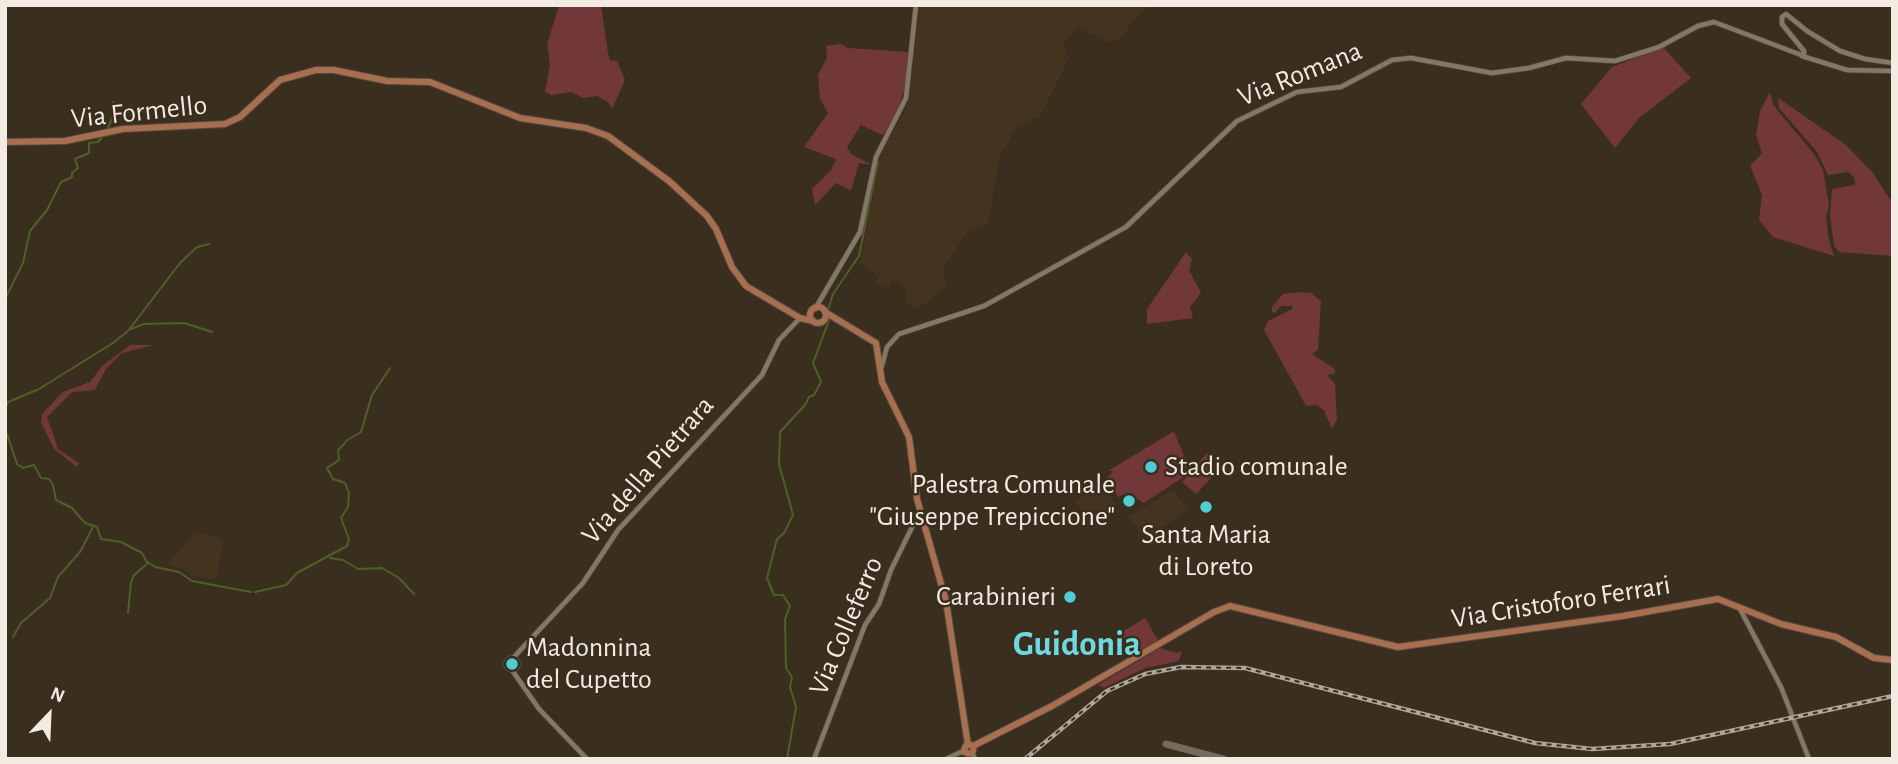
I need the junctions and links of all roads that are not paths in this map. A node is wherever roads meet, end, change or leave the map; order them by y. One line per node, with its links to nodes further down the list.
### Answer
1 (916, 5): 6 (street)
2 (1801, 55): 3 (street); 4 (street, Via Romana); 13 (street, Via Romana)
3 (1893, 63)
4 (1893, 71)
5 (5, 142): 9 (main road, Via Formello)
6 (824, 295): 7 (street); 8 (street)
7 (813, 310): 8 (main road); 9 (main road); 11 (main road)
8 (825, 311): 10 (main road); 12 (main road)
9 (800, 318): 11 (main road, Via Formello); 16 (street, Via della Pietrara)
10 (834, 320): 12 (main road, Via Formello); 13 (main road)
11 (813, 321): 12 (main road, Via Formello)
12 (823, 321)
13 (880, 374): 14 (main road)
14 (920, 511): 22 (main road); 24 (street, Via Colleferro)
15 (1739, 607): 18 (main road, Via Cristoforo Ferrari); 22 (main road, Via Cristoforo Ferrari); 26 (street)
16 (524, 648): 17 (street, Via della Pietrara); 19 (street, Via della Pietrara)
17 (513, 657): 19 (street); 20 (street)
18 (1893, 660)
19 (518, 664): 20 (street); 21 (street)
20 (512, 670): 21 (street)
21 (524, 690): 23 (street)
22 (971, 752): 25 (street)
23 (587, 759)
24 (814, 759)
25 (946, 759)
26 (1810, 759)

